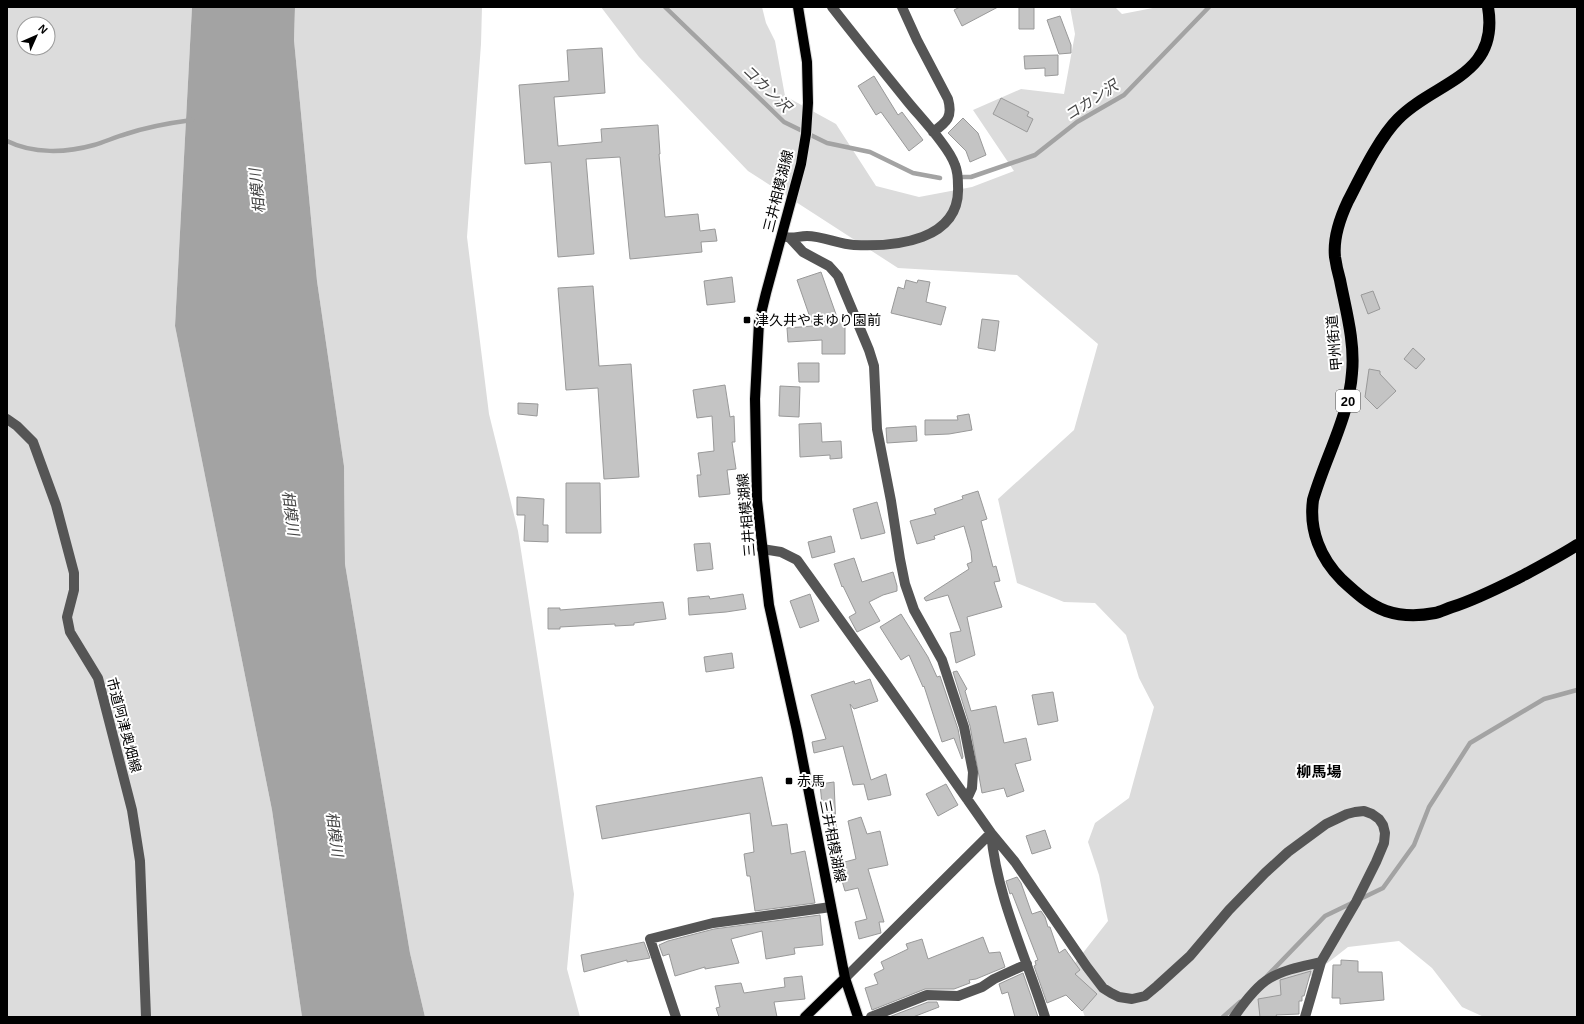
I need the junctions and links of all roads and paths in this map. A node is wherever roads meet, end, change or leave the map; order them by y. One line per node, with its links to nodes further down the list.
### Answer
1 (798, 7): 6 (main road, 三井相模湖線)
2 (832, 7): 5 (street)
3 (902, 7): 5 (street)
4 (1488, 7): 8 (highway, 甲州街道 / 20)
5 (934, 132): 6 (street)
6 (786, 238): 9 (main road, 三井相模湖線); 10 (street)
7 (7, 419): 16 (street, 市道阿津奥畑線)
8 (1577, 545)
9 (762, 549): 10 (street); 12 (main road, 三井相模湖線)
10 (967, 799): 11 (street)
11 (991, 833): 13 (street); 14 (street); 15 (street)
12 (831, 907): 15 (main road, 三井相模湖線); 17 (street)
13 (1321, 962): 22 (street); 23 (street)
14 (1027, 964): 20 (street); 21 (street)
15 (845, 978): 18 (main road); 19 (main road, 三井相模湖線)
16 (146, 1017)
17 (676, 1017)
18 (805, 1017)
19 (858, 1017)
20 (871, 1017)
21 (1045, 1017)
22 (1234, 1017)
23 (1305, 1017)

